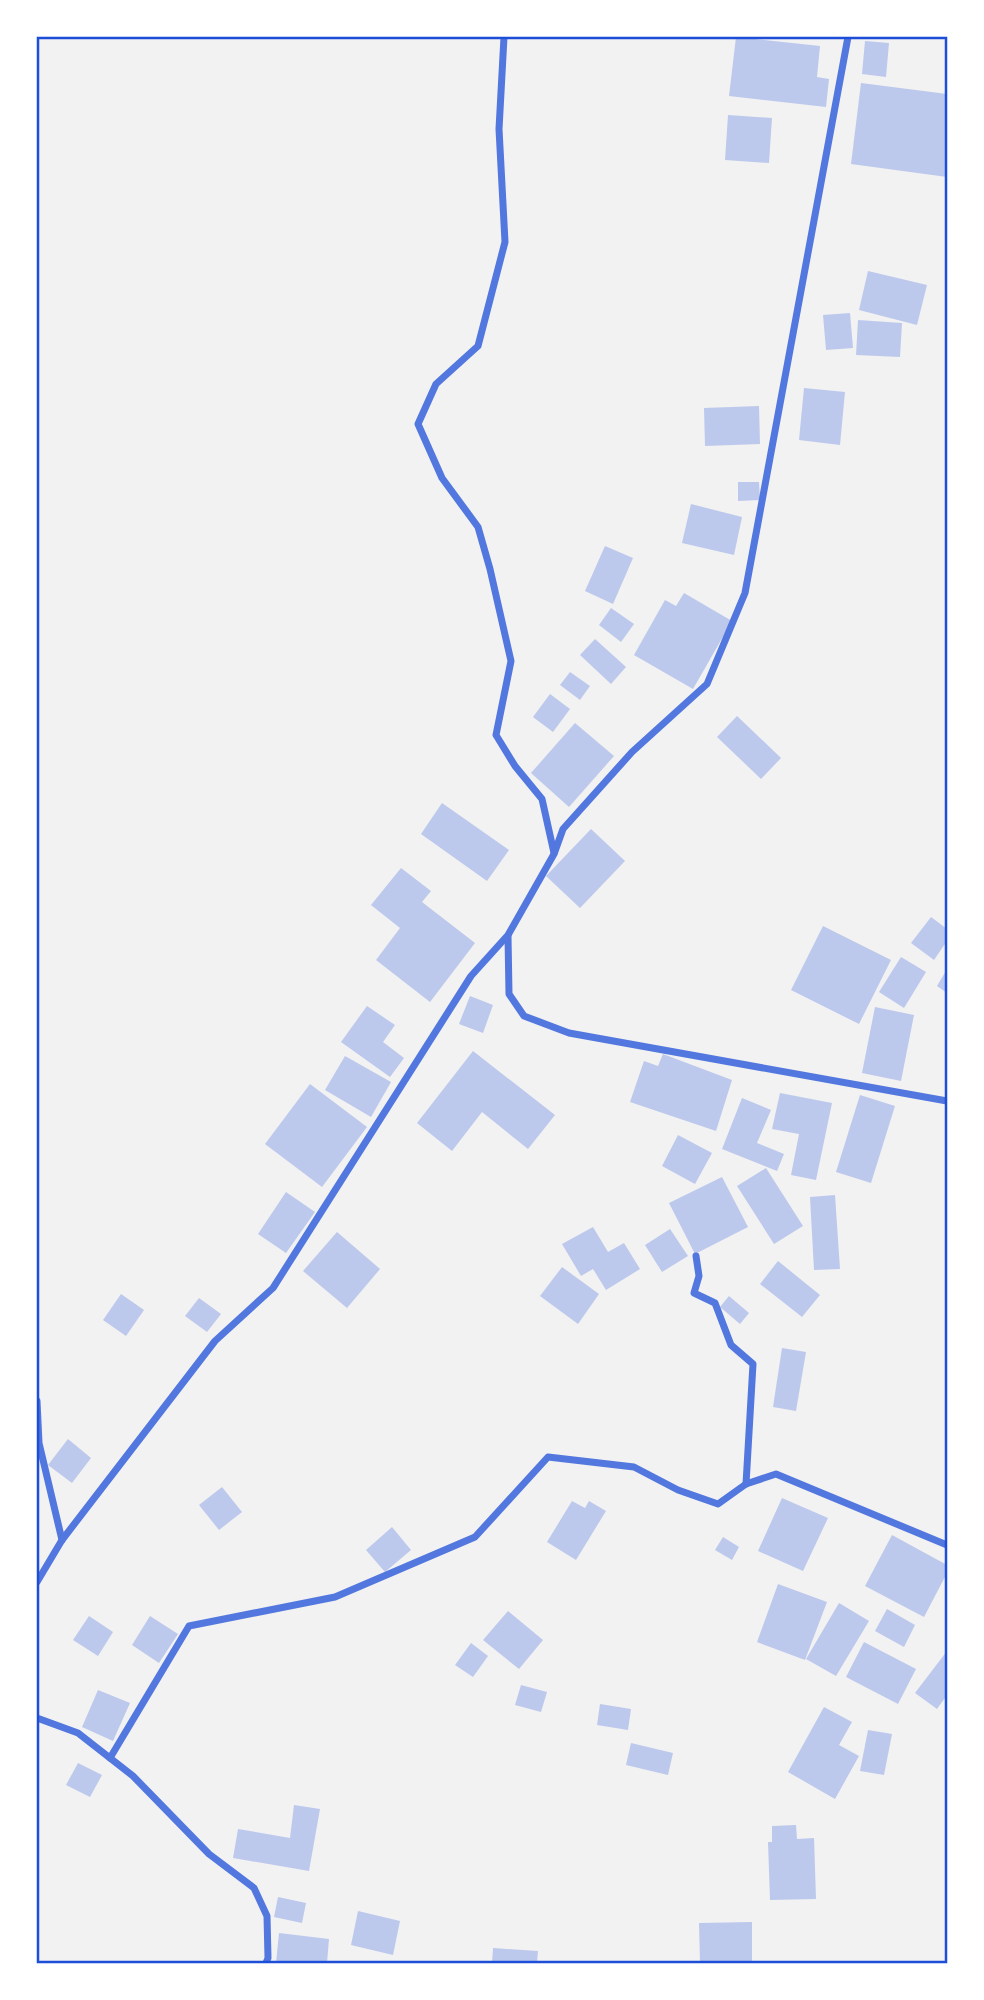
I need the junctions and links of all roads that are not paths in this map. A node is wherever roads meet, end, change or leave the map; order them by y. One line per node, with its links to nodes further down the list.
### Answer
1 (504, 37): 3 (street)
2 (848, 37): 3 (street)
3 (554, 853): 4 (street)
4 (508, 935): 5 (street); 9 (street)
5 (947, 1101)
6 (696, 1256): 8 (street)
7 (37, 1401): 9 (street)
8 (746, 1484): 10 (street); 13 (street)
9 (62, 1541): 11 (street)
10 (947, 1545)
11 (37, 1582)
12 (37, 1717): 13 (street)
13 (110, 1758): 14 (street)
14 (266, 1963)

